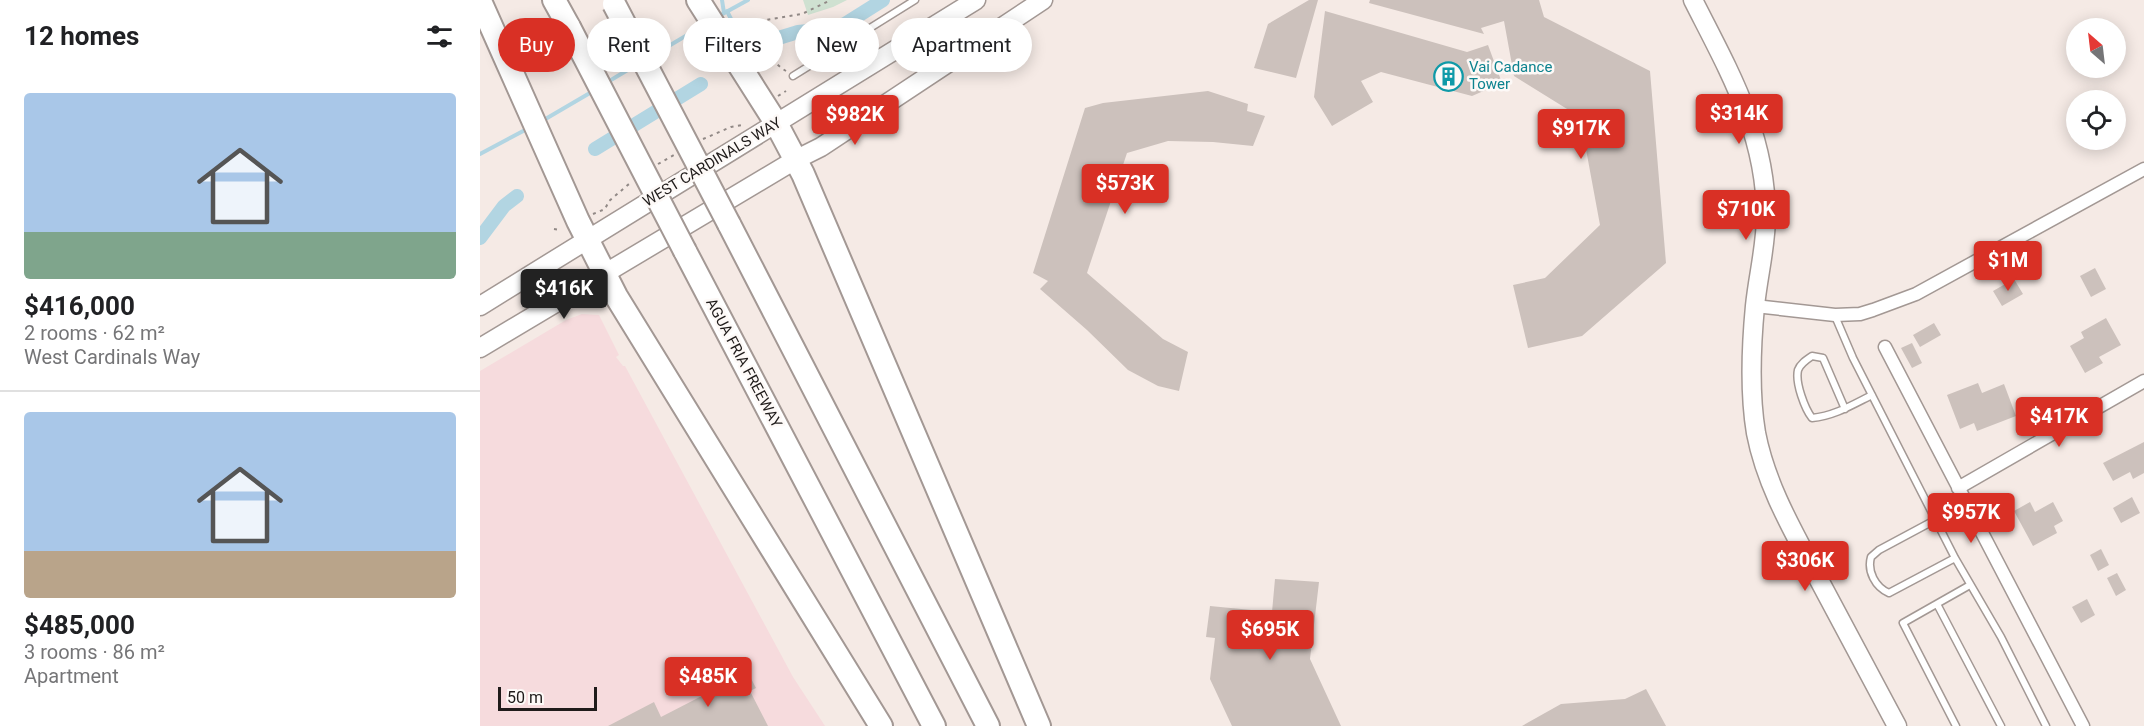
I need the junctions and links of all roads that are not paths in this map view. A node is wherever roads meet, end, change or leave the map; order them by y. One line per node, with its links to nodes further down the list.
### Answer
1 (554, 0): 29 (highway, AGUA FRIA FREEWAY, bridge)
2 (698, 0): 10 (highway)
3 (915, 0): 9 (lane)
4 (976, 0): 10 (main road, WEST CARDINALS WAY)
5 (1042, 0): 11 (main road)
6 (1693, 0): 16 (main road)
7 (480, 1): 13 (highway)
8 (613, 2): 30 (highway, bridge)
9 (793, 76)
10 (776, 123): 11 (highway); 13 (main road, WEST CARDINALS WAY)
11 (795, 160): 14 (main road); 31 (highway)
12 (2144, 169): 17 (street)
13 (587, 238): 14 (highway); 15 (main road, WEST CARDINALS WAY)
14 (604, 274): 19 (main road); 28 (highway)
15 (480, 306)
16 (1755, 306): 17 (street); 32 (main road)
17 (1835, 315): 21 (lane)
18 (1885, 347): 23 (street)
19 (480, 348)
20 (2144, 381): 23 (street)
21 (1872, 396): 22 (lane); 24 (lane)
22 (1845, 409): 22 (lane)
23 (1958, 488): 36 (street)
24 (1935, 519): 25 (lane); 25 (lane)
25 (1955, 558): 26 (lane)
26 (1970, 585): 27 (lane); 35 (lane)
27 (1937, 604): 33 (lane); 34 (lane)
28 (881, 726)
29 (934, 726)
30 (988, 726)
31 (1040, 726)
32 (1897, 726)
33 (1956, 726)
34 (2001, 726)
35 (2046, 726)
36 (2083, 726)

